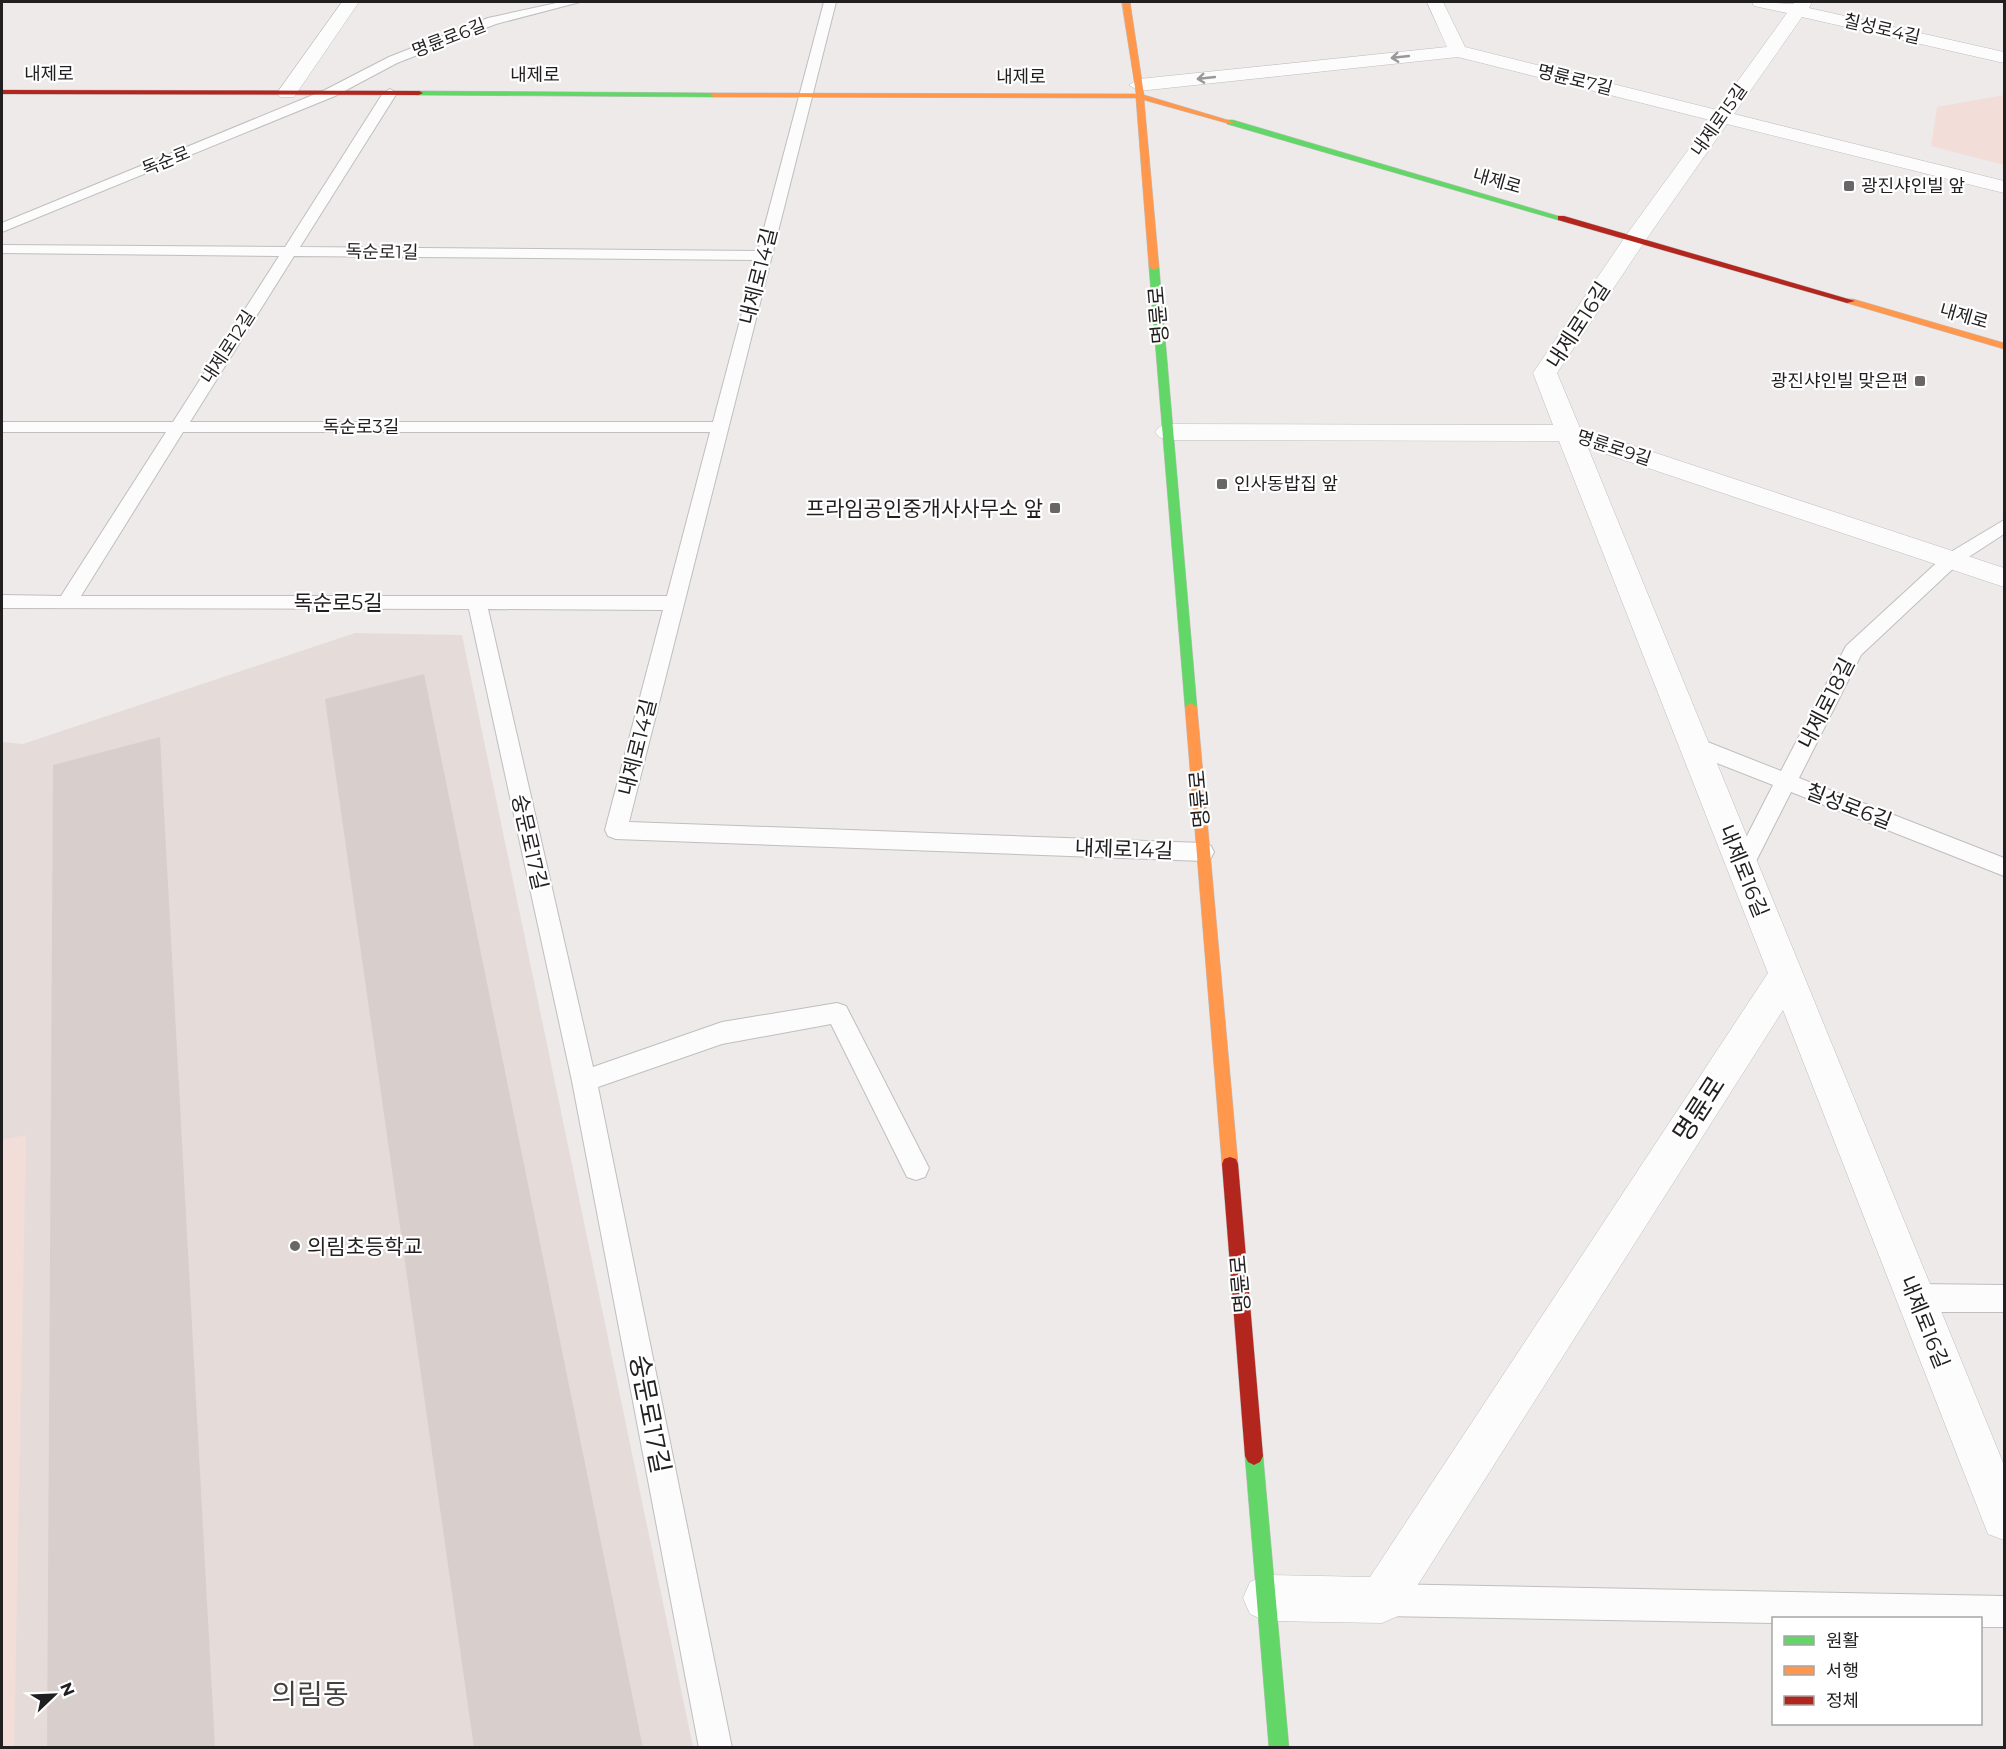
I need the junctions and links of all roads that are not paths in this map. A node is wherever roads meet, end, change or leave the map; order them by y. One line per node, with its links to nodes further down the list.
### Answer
1 (350, 2): 12 (street)
2 (574, 2): 13 (lane, 명륜로6길)
3 (830, 2): 15 (lane, 내제로14길)
4 (1126, 2): 10 (street, 명륜로)
5 (1436, 2): 8 (street)
6 (1760, 2): 7 (street, 칠성로4길)
7 (1801, 6): 9 (street, 칠성로4길); 16 (street, 내제로15길)
8 (1458, 51): 10 (street, 명륜로7길, one-way to 10); 16 (street, 명륜로7길)
9 (2004, 57)
10 (1139, 91): 15 (street, 내제로); 19 (street, 내제로); 27 (street, 명륜로)
11 (2, 92): 12 (street, 내제로)
12 (287, 93): 13 (street, 내제로)
13 (330, 93): 14 (street, 내제로); 18 (lane, 독순로)
14 (390, 93): 15 (street, 내제로); 21 (lane, 내제로12길)
15 (805, 94): 22 (lane, 내제로14길)
16 (1722, 117): 17 (street, 명륜로7길); 19 (street, 내제로15길)
17 (2004, 187)
18 (2, 228)
19 (1635, 239): 23 (street, 내제로); 28 (street, 내제로16길)
20 (2, 249): 21 (lane, 독순로1길)
21 (290, 251): 22 (lane, 독순로1길); 25 (lane, 내제로12길)
22 (763, 256): 26 (lane, 내제로14길)
23 (2004, 346)
24 (2, 427): 25 (lane, 독순로3길)
25 (178, 427): 26 (lane, 독순로3길); 33 (lane, 내제로12길)
26 (720, 427): 35 (lane, 내제로14길)
27 (1168, 432): 28 (street, 명륜로9길); 38 (street, 명륜로)
28 (1569, 433): 30 (street, 명륜로9길); 36 (street, 내제로16길)
29 (2004, 526): 30 (lane, 내제로18길)
30 (1951, 560): 31 (street, 명륜로9길); 37 (lane, 내제로18길)
31 (2004, 578)
32 (2, 602): 33 (lane, 독순로5길)
33 (67, 602): 34 (lane, 독순로5길)
34 (477, 602): 35 (lane, 독순로5길); 42 (lane, 숭문로17길)
35 (674, 603): 38 (lane, 내제로14길)
36 (1693, 745): 37 (lane, 칠성로6길); 39 (street, 내제로16길)
37 (1786, 781): 39 (lane, 내제로18길); 40 (lane, 칠성로6길)
38 (1203, 852): 47 (street, 명륜로)
39 (1742, 867): 41 (street, 내제로16길)
40 (2004, 867)
41 (1785, 976): 44 (street, 내제로16길); 48 (street, 명륜로)
42 (584, 1081): 43 (lane); 50 (lane, 숭문로17길)
43 (916, 1168)
44 (1915, 1298): 45 (lane); 46 (street, 내제로16길)
45 (2004, 1299)
46 (2004, 1518)
47 (1266, 1598): 48 (street); 51 (street, 명륜로)
48 (1382, 1600): 49 (lane)
49 (2004, 1612)
50 (716, 1748)
51 (1279, 1748)

